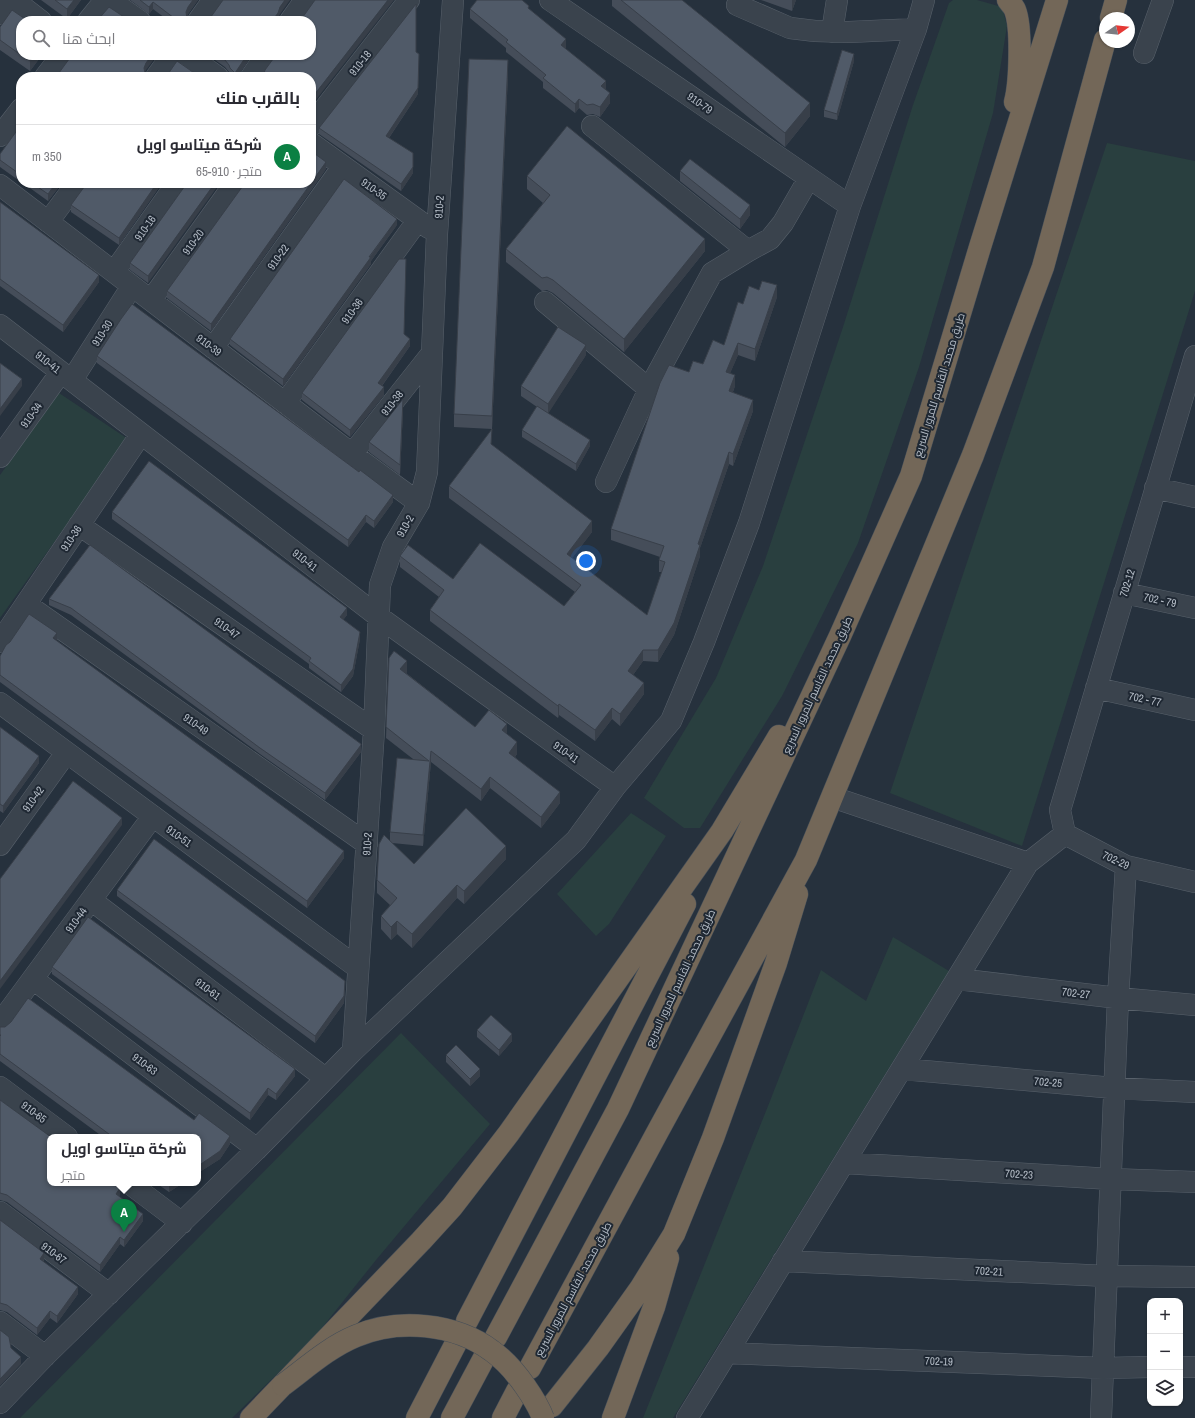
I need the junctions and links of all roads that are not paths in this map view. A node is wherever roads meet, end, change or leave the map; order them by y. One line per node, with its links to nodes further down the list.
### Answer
1 (9, 0): 18 (street)
2 (14, 0): 19 (street)
3 (105, 0): 20 (street)
4 (110, 0): 21 (street)
5 (213, 0): 22 (street)
6 (305, 0): 23 (street)
7 (409, 0): 37 (street, 910-18)
8 (454, 0): 50 (street, 910-2)
9 (550, 0): 42 (street, 910-79)
10 (837, 0): 25 (street)
11 (924, 0): 24 (street)
12 (1008, 0): 51 (highway)
13 (1057, 0): 51 (highway, طريق محمد القاسم للمرور السريع)
14 (1116, 0): 17 (highway)
15 (1163, 0): 27 (street)
16 (737, 5): 25 (street)
17 (1113, 12)
18 (0, 14)
19 (35, 16)
20 (92, 16)
21 (133, 16)
22 (202, 16)
23 (294, 16)
24 (916, 29): 25 (street); 47 (street)
25 (832, 32)
26 (1103, 48): 85 (highway, طريق محمد القاسم للمرور السريع)
27 (1144, 53)
28 (58, 60): 32 (street)
29 (168, 60): 33 (street)
30 (195, 60): 34 (street)
31 (263, 60): 35 (street)
32 (49, 72)
33 (160, 72)
34 (211, 72)
35 (254, 72)
36 (16, 115): 39 (street)
37 (316, 120)
38 (592, 126): 52 (street)
39 (0, 136)
40 (316, 147): 41 (street, 910-35)
41 (343, 166): 48 (street, 910-35); 58 (street, 910-22)
42 (809, 178): 47 (street, 910-79); 52 (street)
43 (0, 185): 49 (street, 910-39)
44 (73, 188): 49 (street)
45 (173, 188): 53 (street, 910-16)
46 (231, 188): 55 (street, 910-20)
47 (850, 206): 84 (street)
48 (418, 220): 50 (street, 910-35); 64 (street, 910-36)
49 (48, 222): 53 (street, 910-39)
50 (437, 234): 59 (street, 910-2)
51 (980, 247): 77 (highway, طريق محمد القاسم للمرور السريع)
52 (748, 251): 63 (street)
53 (114, 272): 54 (street, 910-39)
54 (132, 286): 55 (street, 910-39); 61 (street, 910-30)
55 (151, 300): 58 (street, 910-39)
56 (544, 302): 63 (street)
57 (0, 325): 61 (street, 910-41)
58 (213, 348): 64 (street, 910-39)
59 (432, 353): 66 (street, 910-38); 71 (street, 910-2)
60 (1195, 356): 62 (street, 702-12)
61 (66, 376): 65 (street, 910-41); 67 (street, 910-34)
62 (1192, 380): 69 (street, 702-12)
63 (649, 389): 68 (street)
64 (285, 403): 66 (street, 910-39)
65 (141, 434): 72 (street, 910-36); 76 (street, 910-41)
66 (352, 454): 71 (street, 910-39)
67 (0, 457)
68 (606, 482)
69 (1155, 488): 70 (street); 73 (street, 702-12)
70 (1195, 497)
71 (419, 503): 76 (street, 910-2)
72 (79, 525): 74 (street, 910-36); 82 (street, 910-47)
73 (1124, 593): 75 (street, 702 - 79); 79 (street, 702-12)
74 (26, 604): 78 (street, 910-36); 90 (street, 910-49)
75 (1195, 608)
76 (379, 617): 82 (street, 910-2); 84 (street, 910-41)
77 (840, 636): 87 (highway); 123 (highway, طريق محمد القاسم للمرور السريع)
78 (0, 642)
79 (1096, 688): 81 (street, 702 - 77); 88 (street, 702-12)
80 (0, 703): 83 (street, 910-51)
81 (1195, 710)
82 (374, 730): 90 (street, 910-2)
83 (66, 753): 86 (street, 910-51); 89 (street, 910-42)
84 (616, 787): 102 (street)
85 (832, 797): 91 (highway, طريق محمد القاسم للمرور السريع); 92 (street)
86 (153, 816): 95 (street, 910-44); 96 (street, 910-51)
87 (722, 832): 122 (highway); 133 (highway, bridge)
88 (1065, 834): 92 (street); 93 (street, 702-29)
89 (2, 838)
90 (367, 844): 96 (street, 910-2)
91 (806, 860): 116 (highway); 130 (highway, طريق محمد القاسم للمرور السريع)
92 (1028, 863): 98 (street)
93 (1126, 866): 94 (street, 702-29); 99 (street)
94 (1195, 882)
95 (91, 900): 97 (street, 910-44); 104 (street, 910-61)
96 (358, 968): 102 (street, 910-2)
97 (33, 979): 101 (street, 910-44); 109 (street, 910-63)
98 (957, 979): 99 (street, 702-27); 103 (street)
99 (1118, 998): 100 (street, 702-27); 106 (street)
100 (1195, 1005)
101 (0, 1023)
102 (353, 1051): 104 (street)
103 (902, 1069): 106 (street, 702-25); 110 (street)
104 (325, 1078): 109 (street)
105 (0, 1087): 108 (street, 910-65)
106 (1114, 1088): 107 (street, 702-25); 111 (street)
107 (1195, 1092)
108 (63, 1134)
109 (258, 1149): 115 (street)
110 (844, 1163): 111 (street, 702-23); 117 (street)
111 (1111, 1179): 112 (street, 702-23); 118 (street)
112 (1195, 1182)
113 (133, 1186): 115 (street)
114 (0, 1212): 120 (street, 910-67)
115 (182, 1223): 120 (street)
116 (674, 1234): 136 (highway); 141 (highway)
117 (783, 1261): 118 (street, 702-21); 125 (street)
118 (1107, 1276): 119 (street, 702-21); 131 (street)
119 (1195, 1277)
120 (109, 1294): 126 (street)
121 (0, 1322): 126 (street)
122 (467, 1322)
123 (496, 1337)
124 (456, 1343): 138 (highway)
125 (727, 1353): 131 (street, 702-19); 142 (street)
126 (45, 1356): 135 (street)
127 (484, 1358): 139 (highway)
128 (1183, 1367): 129 (street)
129 (1195, 1367)
130 (530, 1368)
131 (1103, 1368): 132 (street, 702-19); 143 (street)
132 (1147, 1368)
133 (283, 1385): 136 (highway, bridge); 137 (highway)
134 (517, 1391): 140 (highway)
135 (0, 1403)
136 (548, 1412)
137 (251, 1418)
138 (417, 1418)
139 (452, 1418)
140 (503, 1418)
141 (613, 1418)
142 (687, 1418)
143 (1101, 1418)

